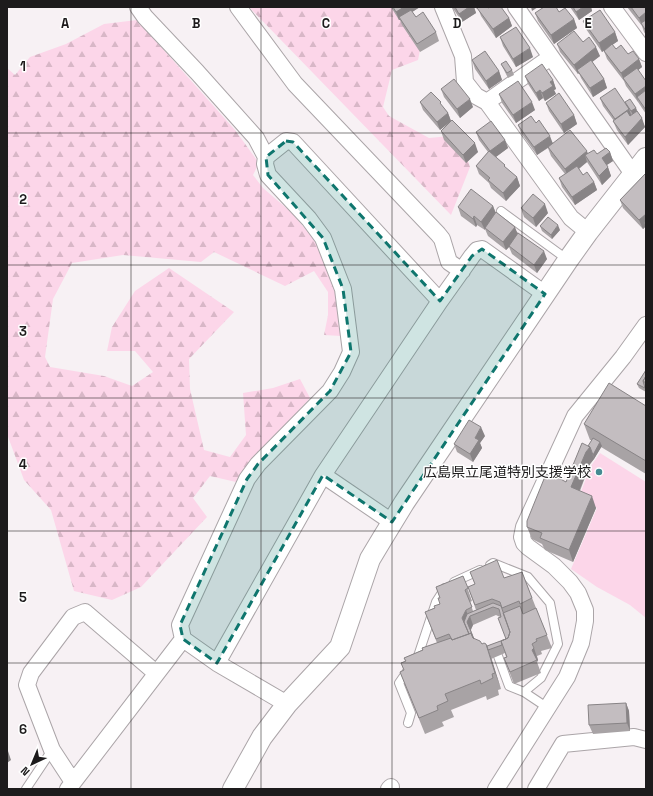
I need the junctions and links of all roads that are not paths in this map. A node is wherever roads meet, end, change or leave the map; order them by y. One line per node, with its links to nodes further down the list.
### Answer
1 (138, 7): 9 (street)
2 (238, 7): 15 (street)
3 (443, 7): 8 (street)
4 (516, 7): 7 (street)
5 (612, 7): 6 (street)
6 (646, 53)
7 (551, 57): 8 (street); 11 (street)
8 (488, 102): 13 (street)
9 (266, 157): 17 (street); 21 (street)
10 (646, 158): 11 (street)
11 (633, 174): 13 (street)
12 (501, 211): 14 (lane)
13 (588, 232): 14 (street)
14 (568, 260): 16 (street)
15 (462, 271): 16 (street); 17 (street)
16 (545, 294): 20 (street)
17 (440, 301): 19 (street)
18 (646, 325): 27 (street)
19 (323, 475): 20 (street); 23 (street)
20 (392, 522): 26 (street)
21 (183, 639): 23 (street); 24 (street)
22 (498, 656): 25 (lane)
23 (217, 663): 26 (street)
24 (156, 673): 30 (street); 31 (street)
25 (524, 692): 27 (lane); 28 (lane)
26 (287, 704): 33 (street)
27 (548, 708): 34 (street)
28 (408, 723)
29 (646, 740): 35 (street)
30 (52, 750): 31 (street); 32 (lane)
31 (70, 785)
32 (26, 789)
33 (233, 789)
34 (496, 789)
35 (536, 789)

